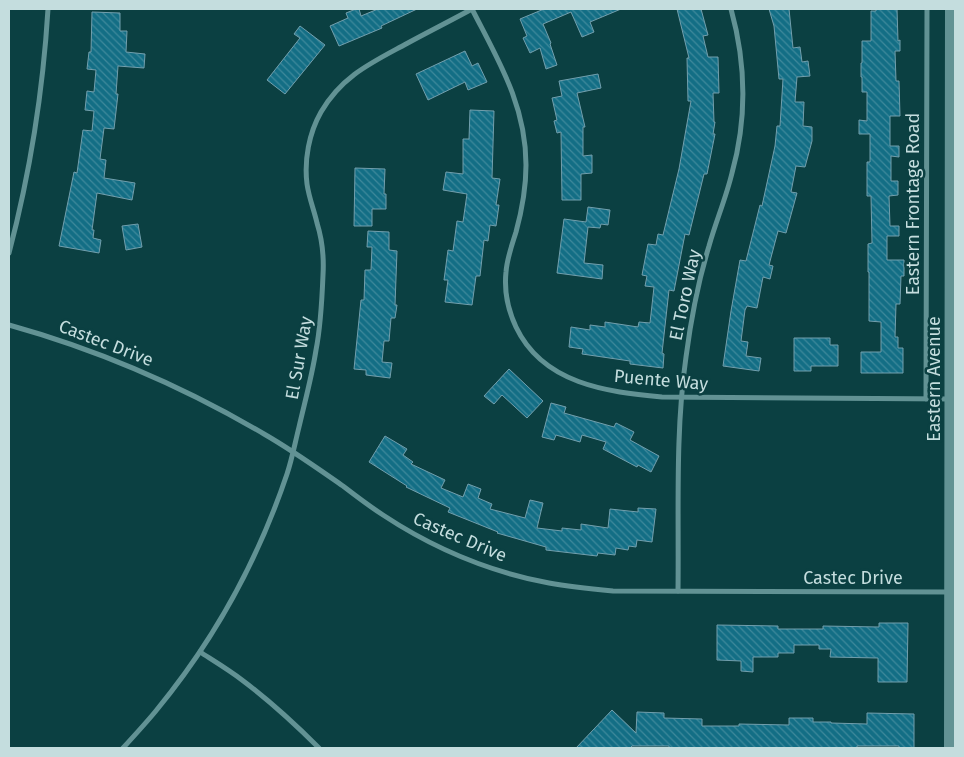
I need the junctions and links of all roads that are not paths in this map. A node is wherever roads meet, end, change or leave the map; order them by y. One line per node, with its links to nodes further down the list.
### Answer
1 (48, 9): 7 (street)
2 (472, 9): 9 (street, Puente Way); 12 (street, El Sur Way)
3 (731, 9): 9 (street, El Toro Way)
4 (927, 9): 10 (street, Eastern Frontage Road)
5 (950, 9): 6 (main road, Eastern Avenue)
6 (952, 244): 11 (main road, Eastern Avenue)
7 (9, 254)
8 (9, 324): 12 (street, Castec Drive)
9 (681, 398): 10 (street, Puente Way); 13 (street, El Toro Way)
10 (926, 399): 11 (street, Puente Way)
11 (950, 400): 14 (main road, Eastern Avenue)
12 (292, 452): 13 (street, Castec Drive); 15 (street, El Sur Way)
13 (678, 592): 14 (street, Castec Drive)
14 (950, 592): 18 (main road, Eastern Avenue)
15 (200, 652): 16 (street, El Sur Way); 17 (street)
16 (123, 748)
17 (319, 748)
18 (949, 748)

